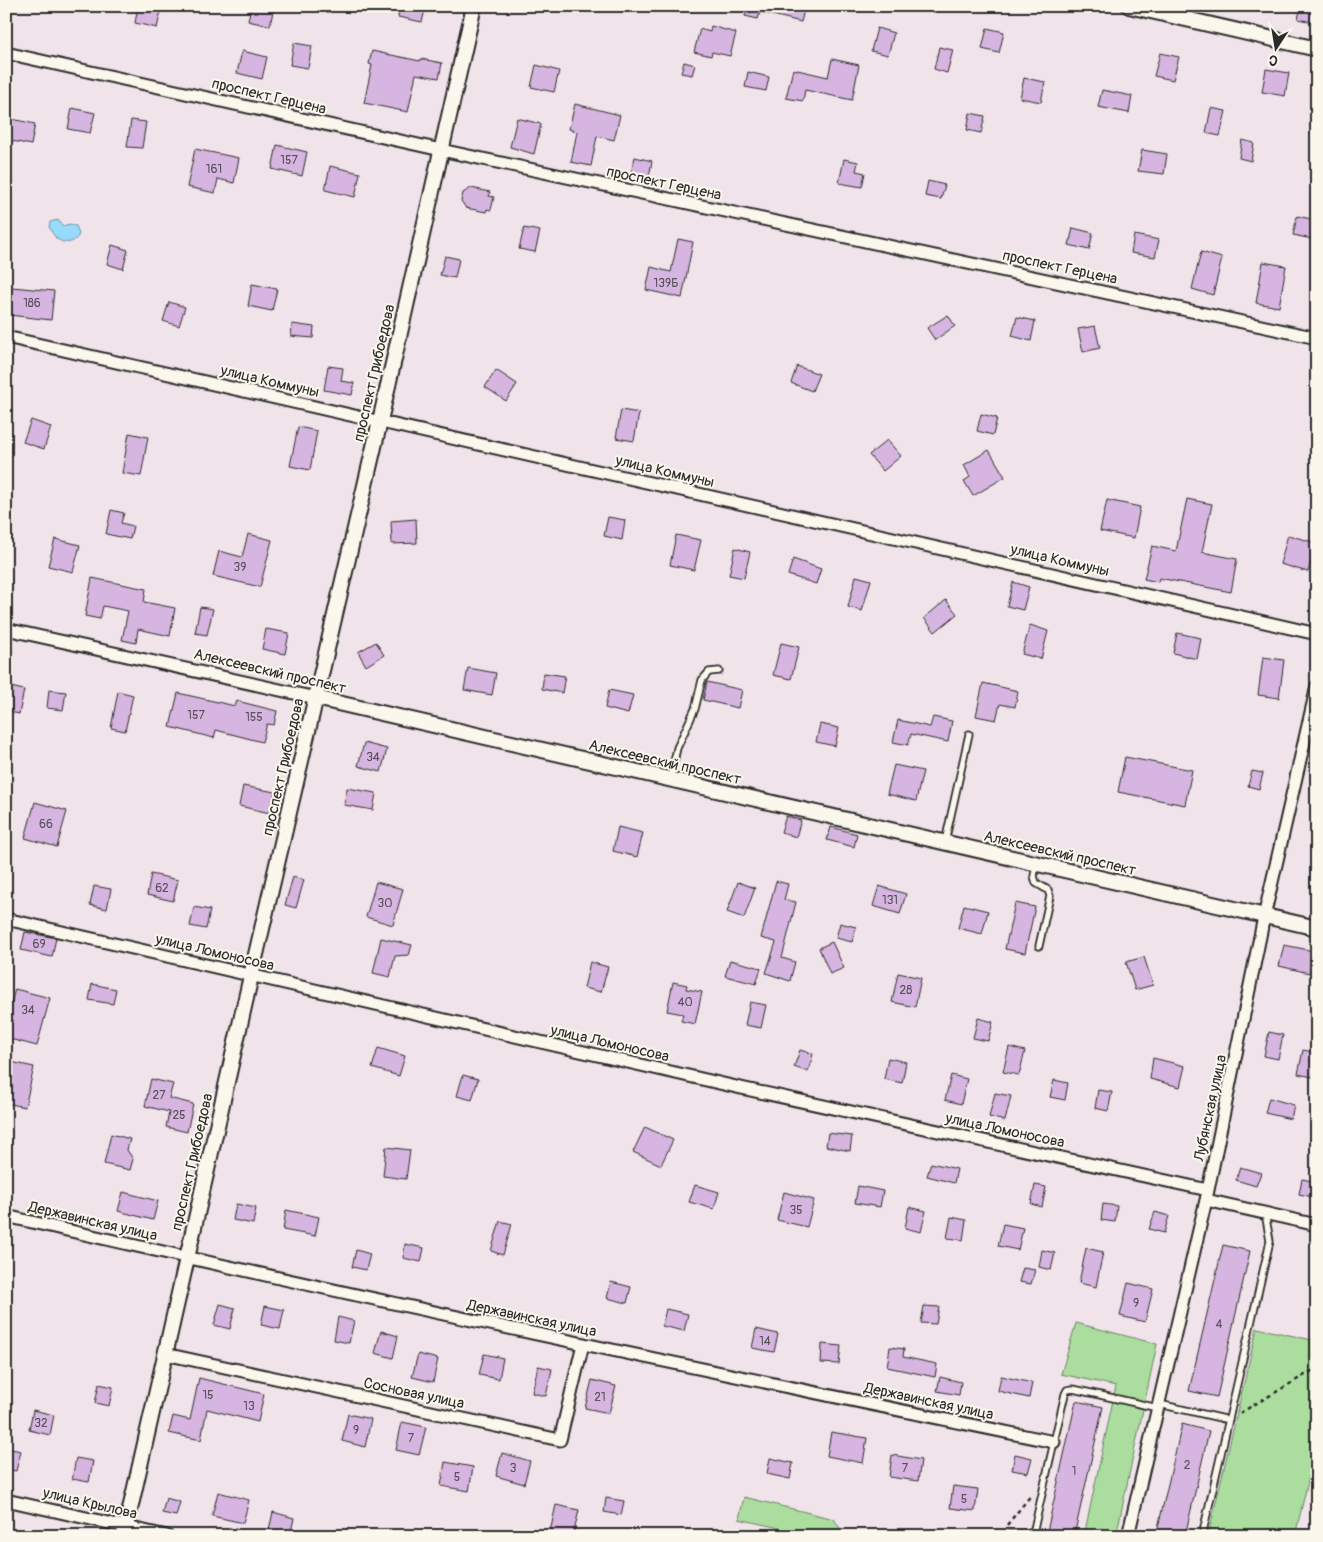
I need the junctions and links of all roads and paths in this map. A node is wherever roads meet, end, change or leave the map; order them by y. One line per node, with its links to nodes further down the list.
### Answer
1 (474, 6): 6 (street, проспект Грибоедова)
2 (1128, 6): 3 (street)
3 (1185, 12): 4 (street)
4 (1317, 49)
5 (6, 53): 6 (street, проспект Герцена)
6 (441, 150): 7 (street, проспект Герцена); 9 (street, проспект Грибоедова)
7 (1316, 336)
8 (6, 337): 9 (street, улица Коммуны)
9 (380, 422): 11 (street, улица Коммуны); 14 (street, проспект Грибоедова)
10 (6, 629): 14 (street, Алексеевский проспект)
11 (1317, 634)
12 (719, 671): 16 (lane)
13 (1317, 686): 19 (street, Лубянская улица)
14 (316, 698): 16 (street, Алексеевский проспект); 23 (street, проспект Грибоедова)
15 (969, 734): 17 (lane)
16 (670, 780): 17 (street, Алексеевский проспект)
17 (944, 843): 18 (street, Алексеевский проспект)
18 (1036, 864): 19 (street, Алексеевский проспект); 22 (lane)
19 (1264, 917): 21 (street, Алексеевский проспект); 24 (street, Лубянская улица)
20 (6, 919): 23 (street, улица Ломоносова)
21 (1317, 928)
22 (1039, 946)
23 (251, 976): 24 (street, улица Ломоносова); 28 (street, проспект Грибоедова)
24 (1207, 1195): 25 (street, улица Ломоносова); 32 (street, Лубянская улица)
25 (1265, 1213): 27 (street, улица Ломоносова); 33 (lane)
26 (6, 1216): 28 (street, Державинская улица)
27 (1317, 1225)
28 (187, 1258): 29 (street, Державинская улица); 30 (street, проспект Грибоедова)
29 (582, 1344): 30 (street, Сосновая улица); 34 (street, Державинская улица)
30 (165, 1354): 37 (street, проспект Грибоедова)
31 (1317, 1368): 33 (path)
32 (1158, 1406): 33 (lane); 34 (lane); 40 (street, Лубянская улица)
33 (1228, 1420): 41 (lane)
34 (1054, 1442): 35 (lane)
35 (1045, 1480): 39 (path); 39 (lane)
36 (6, 1500): 37 (street, улица Крылова)
37 (124, 1531): 38 (street, улица Крылова)
38 (167, 1536)
39 (997, 1536)
40 (1128, 1536)
41 (1202, 1536)

